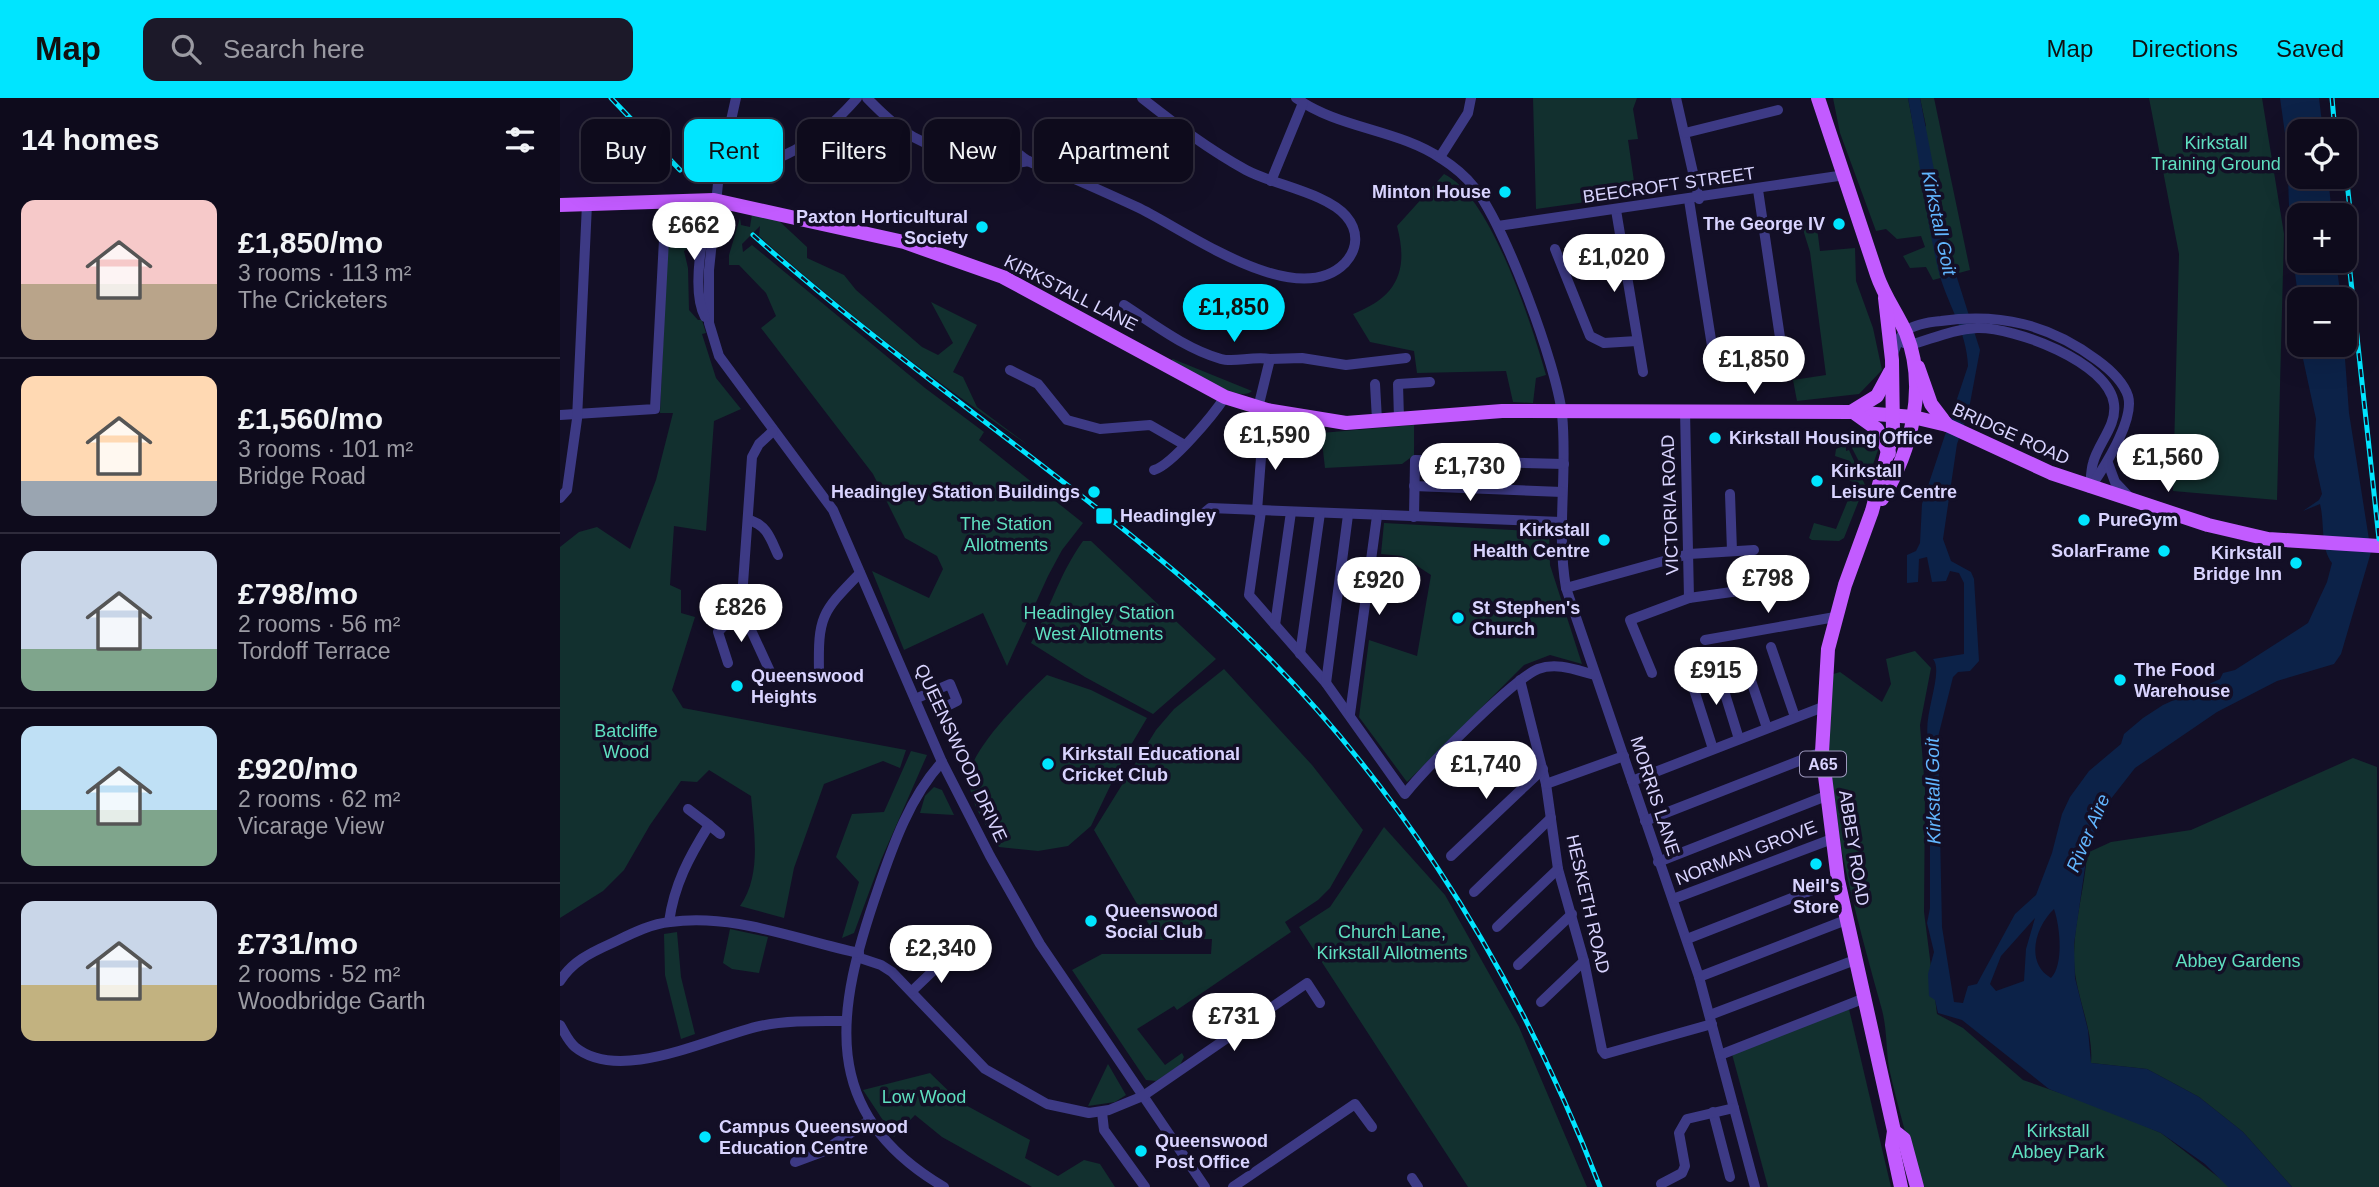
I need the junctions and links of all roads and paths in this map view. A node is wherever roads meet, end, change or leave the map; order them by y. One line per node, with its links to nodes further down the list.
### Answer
1 (736, 98): 10 (street, QUEENSWOOD DRIVE)
2 (857, 98): 14 (street)
3 (867, 98): 12 (street)
4 (1142, 98): 19 (street)
5 (1471, 98): 15 (street)
6 (1676, 98): 11 (street)
7 (1818, 98): 18 (main road, A65)
8 (1300, 101): 15 (street, MORRIS LANE); 19 (street)
9 (1778, 110): 11 (street)
10 (731, 119)
11 (1685, 133): 23 (street)
12 (924, 143)
13 (1020, 156): 16 (street)
14 (783, 157)
15 (1440, 157): 28 (street, MORRIS LANE)
16 (1029, 162): 17 (street); 19 (street)
17 (1020, 163)
18 (1845, 175): 21 (street, BEECROFT STREET); 31 (main road, A65)
19 (1271, 181)
20 (718, 182): 22 (street, QUEENSWOOD DRIVE)
21 (1758, 190): 23 (street, BEECROFT STREET); 42 (street)
22 (715, 200): 24 (main road, KIRKSTALL LANE); 48 (main road, KIRKSTALL LANE); 60 (street, QUEENSWOOD DRIVE)
23 (1694, 200): 27 (street, BEECROFT STREET); 40 (street)
24 (666, 202): 25 (main road, KIRKSTALL LANE); 53 (street)
25 (587, 204): 26 (main road, KIRKSTALL LANE); 53 (street)
26 (560, 205)
27 (1616, 210): 28 (street, BEECROFT STREET); 35 (street)
28 (1498, 226): 51 (street, MORRIS LANE)
29 (1555, 249): 35 (street)
30 (1124, 304): 38 (street)
31 (1887, 307): 33 (street); 36 (main road, A65); 39 (main road, A65)
32 (1976, 323): 34 (street); 41 (street); 44 (street)
33 (1923, 324): 34 (street); 36 (street)
34 (1954, 325): 36 (street)
35 (1637, 341): 43 (street)
36 (1909, 344): 39 (street); 54 (main road, A65); 59 (main road)
37 (1406, 358): 38 (street)
38 (1270, 359): 49 (street)
39 (1892, 364): 52 (main road); 56 (main road, A65)
40 (1715, 365)
41 (2106, 367): 44 (street); 65 (street)
42 (1785, 371)
43 (1643, 372)
44 (2097, 375): 69 (street)
45 (1014, 377): 62 (street)
46 (1430, 382): 57 (street)
47 (1375, 384): 58 (street)
48 (1224, 397): 49 (main road, KIRKSTALL LANE); 62 (street)
49 (1258, 408): 58 (main road, KIRKSTALL LANE)
50 (1685, 411): 51 (main road, KIRKSTALL LANE); 52 (main road, KIRKSTALL LANE); 87 (street, VICTORIA ROAD)
51 (1562, 412): 57 (main road, KIRKSTALL LANE); 66 (street, MORRIS LANE)
52 (1851, 412): 56 (main road, KIRKSTALL LANE); 64 (main road)
53 (578, 413): 55 (street); 72 (street)
54 (1914, 414): 56 (main road, BRIDGE ROAD); 59 (main road, BRIDGE ROAD); 63 (main road, ABBEY ROAD / A65)
55 (560, 415)
56 (1894, 416): 64 (main road, ABBEY ROAD / A65)
57 (1399, 419): 58 (main road, KIRKSTALL LANE)
58 (1377, 420)
59 (1947, 425): 63 (main road); 69 (main road, BRIDGE ROAD)
60 (773, 431): 82 (street); 89 (street, QUEENSWOOD DRIVE)
61 (1263, 431): 74 (street)
62 (1183, 444): 67 (street)
63 (1906, 450): 75 (main road, ABBEY ROAD / A65)
64 (1889, 454): 75 (main road, ABBEY ROAD / A65)
65 (2108, 463): 69 (street); 73 (street)
66 (1564, 464): 68 (street); 70 (street, MORRIS LANE)
67 (1154, 470)
68 (1414, 486): 70 (street); 80 (street)
69 (2090, 488): 73 (main road, BRIDGE ROAD)
70 (1562, 492): 83 (street, MORRIS LANE)
71 (1730, 494): 86 (street)
72 (560, 498)
73 (2132, 501): 84 (main road, BRIDGE ROAD)
74 (1255, 511): 76 (street); 81 (street); 95 (street)
75 (1872, 511): 94 (main road, ABBEY ROAD / A65)
76 (1291, 512): 77 (street); 95 (street)
77 (1320, 513): 78 (street); 98 (street)
78 (1348, 515): 79 (street); 109 (street)
79 (1377, 516): 80 (street); 114 (street)
80 (1415, 517): 83 (street)
81 (1192, 518)
82 (748, 520): 88 (street); 92 (street)
83 (1561, 522): 90 (street, MORRIS LANE)
84 (2379, 546)
85 (1754, 550): 86 (street)
86 (1732, 551): 87 (street)
87 (1689, 554): 90 (street); 93 (street, VICTORIA ROAD)
88 (778, 555)
89 (860, 573): 103 (street); 111 (street, QUEENSWOOD DRIVE)
90 (1566, 588): 106 (street, MORRIS LANE)
91 (1753, 589): 93 (street)
92 (743, 591): 100 (street); 107 (street)
93 (1689, 598): 104 (street)
94 (1835, 617): 96 (street); 113 (main road, ABBEY ROAD / A65)
95 (1275, 625): 98 (street)
96 (1705, 640)
97 (1771, 647): 115 (street)
98 (1300, 653): 109 (street)
99 (1743, 657): 116 (street)
100 (728, 663)
101 (1716, 665): 117 (street)
102 (945, 672): 110 (street)
103 (819, 673)
104 (1652, 673)
105 (1689, 674): 118 (street)
106 (1595, 675): 108 (street); 120 (street, MORRIS LANE)
107 (774, 680)
108 (1520, 680): 114 (street); 122 (street, HESKETH ROAD)
109 (1326, 683): 114 (street)
110 (950, 684): 111 (street); 112 (street)
111 (915, 699): 121 (street, QUEENSWOOD DRIVE)
112 (945, 707)
113 (1823, 707): 115 (street); 119 (main road, ABBEY ROAD / A65)
114 (1350, 714)
115 (1795, 718): 116 (street)
116 (1767, 728): 117 (street)
117 (1739, 739): 118 (street)
118 (1713, 749): 123 (street)
119 (1822, 752): 125 (main road, ABBEY ROAD / A65); 128 (street)
120 (1624, 756): 123 (street, MORRIS LANE); 124 (street)
121 (942, 762): 143 (street); 158 (street, QUEENSWOOD DRIVE)
122 (1543, 769): 124 (street, HESKETH ROAD); 132 (street)
123 (1632, 781): 128 (street, MORRIS LANE)
124 (1546, 784): 127 (street, HESKETH ROAD)
125 (1826, 796): 131 (main road, ABBEY ROAD / A65); 133 (street)
126 (688, 809): 129 (street)
127 (1551, 818): 134 (street, HESKETH ROAD); 136 (street)
128 (1645, 821): 133 (street, MORRIS LANE)
129 (709, 825): 130 (street); 140 (street)
130 (720, 834)
131 (1832, 839): 135 (main road, ABBEY ROAD / A65); 137 (street, NORMAN GROVE)
132 (1451, 856)
133 (1658, 862): 137 (street, MORRIS LANE)
134 (1558, 869): 138 (street, HESKETH ROAD); 141 (street)
135 (1838, 880): 139 (main road, ABBEY ROAD / A65); 142 (street)
136 (1474, 892)
137 (1673, 899): 142 (street, MORRIS LANE)
138 (1572, 914): 146 (street, HESKETH ROAD); 147 (street)
139 (1846, 920): 145 (main road, ABBEY ROAD / A65); 148 (street)
140 (669, 922): 143 (street); 149 (street)
141 (1497, 927)
142 (1687, 939): 148 (street, MORRIS LANE)
143 (858, 955): 150 (street); 155 (street)
144 (938, 960): 150 (street)
145 (1855, 960): 151 (main road, ABBEY ROAD / A65); 154 (street)
146 (1584, 961): 152 (street); 154 (street, HESKETH ROAD)
147 (1518, 965)
148 (1699, 977): 154 (street, MORRIS LANE)
149 (560, 981)
150 (912, 991): 160 (street)
151 (1865, 998): 157 (street); 164 (main road, ABBEY ROAD / A65)
152 (1541, 1002)
153 (1320, 1003): 158 (street)
154 (1711, 1020): 157 (street, MORRIS LANE)
155 (845, 1021): 156 (street); 162 (street)
156 (560, 1025)
157 (1720, 1055): 159 (street, MORRIS LANE)
158 (1143, 1096): 160 (street); 170 (street, QUEENSWOOD DRIVE)
159 (1734, 1108): 161 (street); 172 (street, MORRIS LANE)
160 (1102, 1112): 169 (street)
161 (1713, 1112): 166 (street); 167 (street)
162 (870, 1120): 165 (street); 168 (street)
163 (1371, 1127): 171 (street)
164 (1894, 1131): 173 (main road, A65); 174 (main road, ABBEY ROAD / A65)
165 (795, 1162)
166 (1730, 1177)
167 (1661, 1184)
168 (944, 1187)
169 (1145, 1187)
170 (1205, 1187)
171 (1233, 1187)
172 (1755, 1187)
173 (1901, 1187)
174 (1917, 1187)

